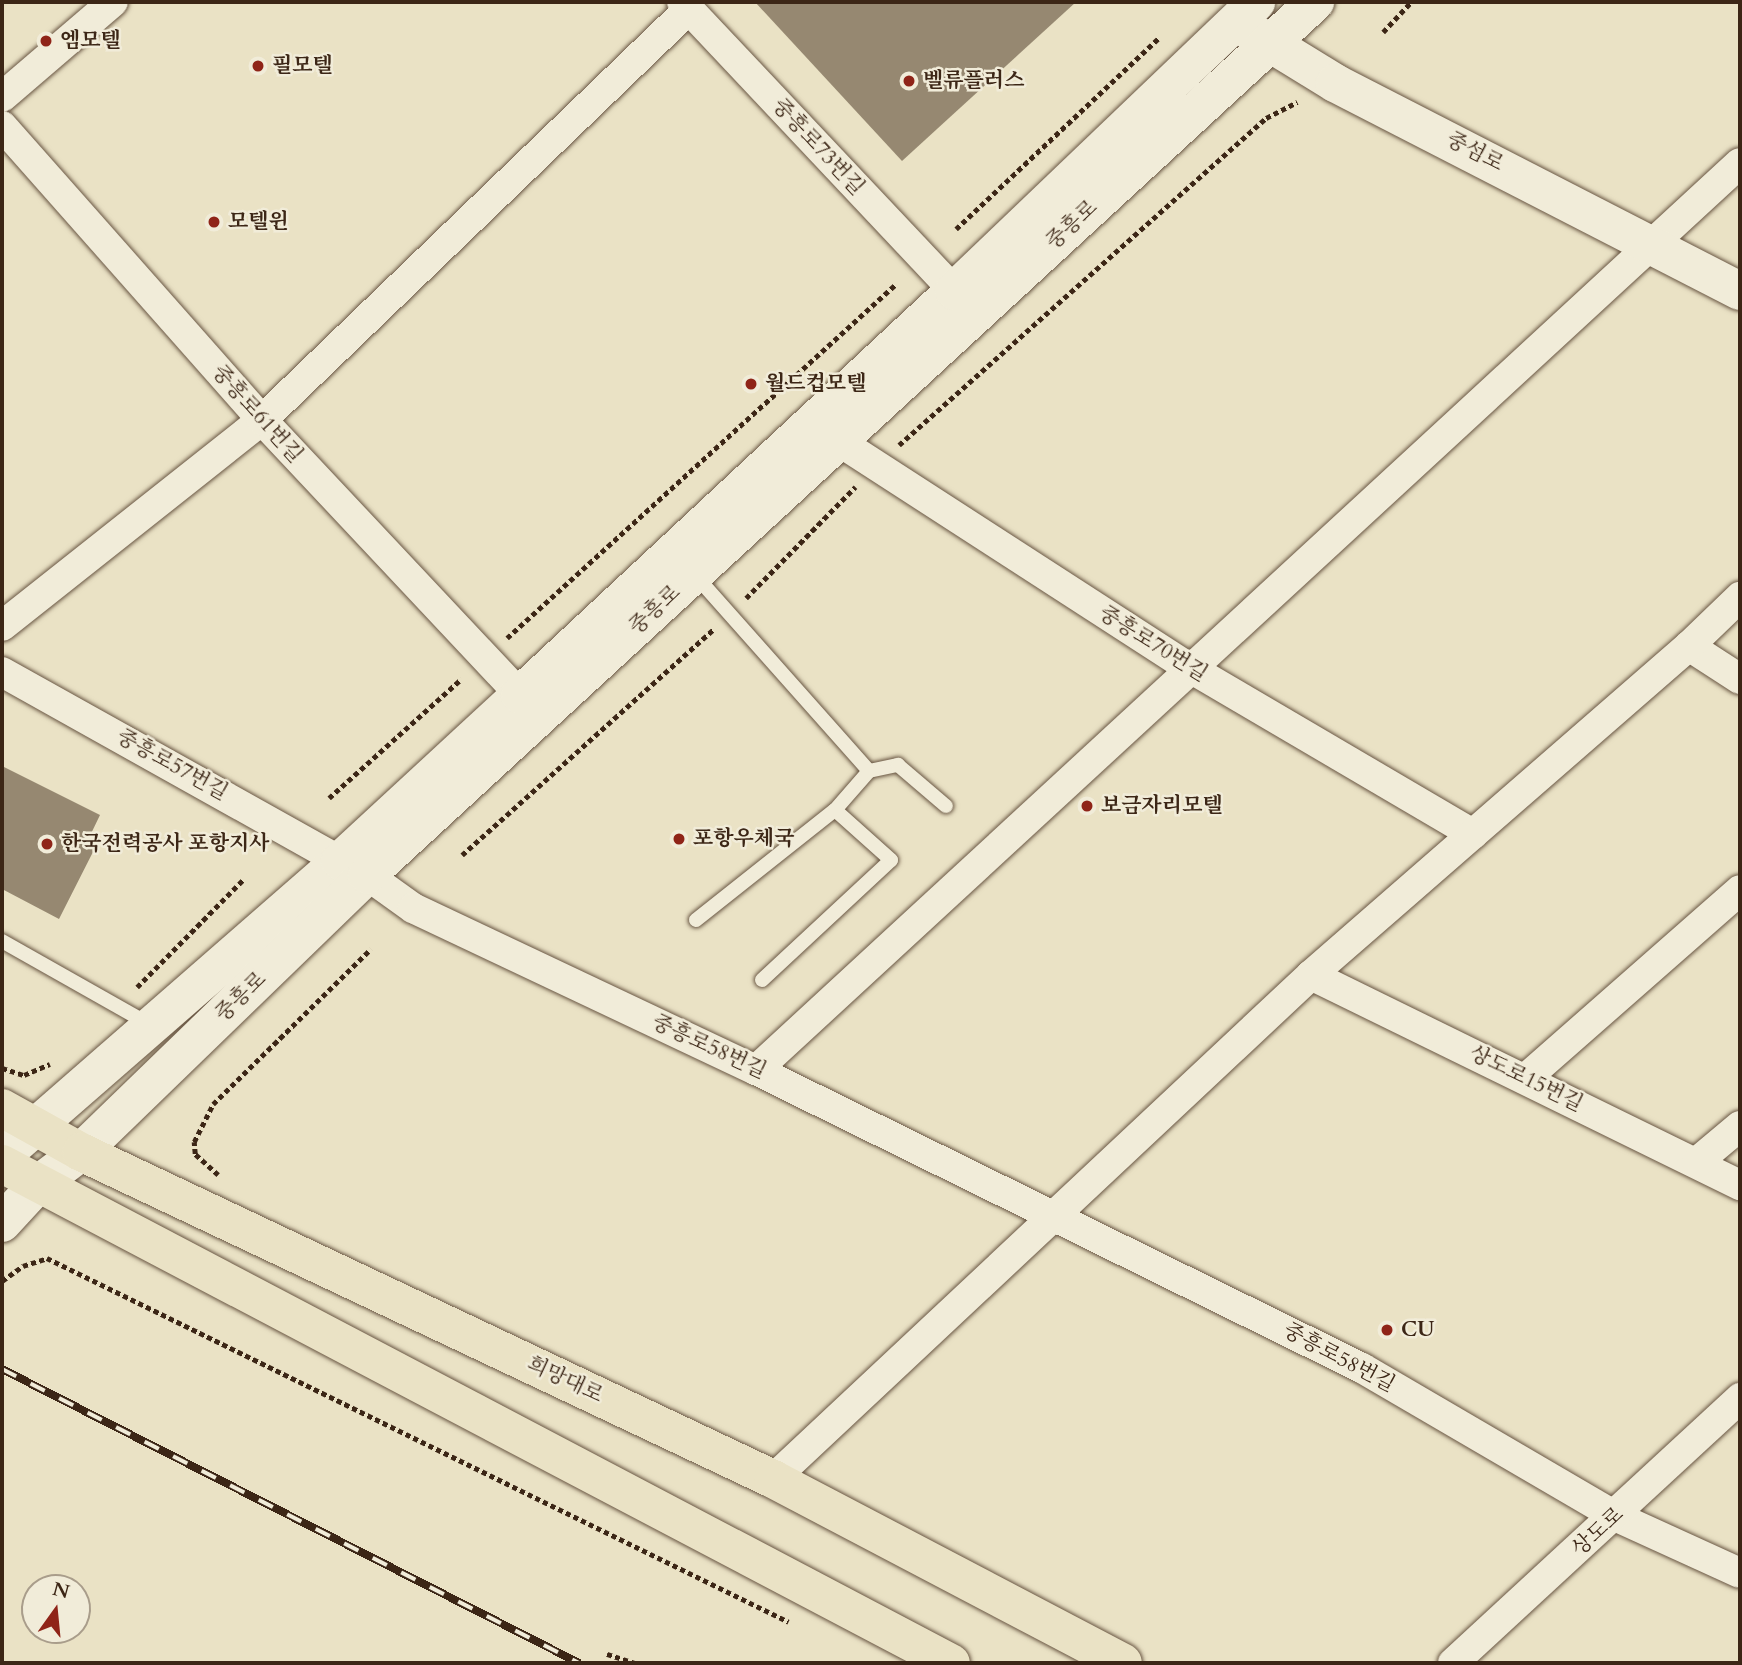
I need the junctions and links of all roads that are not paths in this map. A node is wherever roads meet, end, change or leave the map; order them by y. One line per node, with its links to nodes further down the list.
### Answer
1 (113, 2): 6 (street)
2 (1314, 2): 5 (main road, 중흥로)
3 (686, 6): 10 (street, 중흥로73번길); 12 (street)
4 (1236, 8): 5 (main road, 중섬로); 10 (main road, 중흥로)
5 (1268, 43): 9 (main road, 중섬로); 13 (main road, 중흥로)
6 (2, 97)
7 (2, 126): 12 (street, 중흥로61번길)
8 (1740, 163): 9 (street)
9 (1654, 243): 11 (main road, 중섬로); 18 (street)
10 (954, 291): 21 (main road, 중흥로)
11 (1740, 291)
12 (262, 420): 16 (street); 21 (street, 중흥로61번길)
13 (840, 442): 14 (main road, 중흥로); 18 (street, 중흥로70번길)
14 (694, 574): 22 (lane); 26 (main road, 중흥로)
15 (1740, 597): 17 (street)
16 (2, 626)
17 (1689, 646): 20 (street); 25 (street)
18 (1190, 668): 25 (street, 중흥로70번길); 33 (street)
19 (2, 672): 26 (street, 중흥로57번길)
20 (1740, 679)
21 (520, 695): 26 (main road, 중흥로)
22 (869, 771): 23 (lane); 24 (lane)
23 (946, 806)
24 (835, 810): 28 (lane); 31 (lane)
25 (1473, 834): 30 (street)
26 (353, 868): 32 (main road, 중흥로); 33 (street, 중흥로58번길); 37 (main road, 중흥로)
27 (1740, 890): 34 (street)
28 (696, 920)
29 (2, 941): 32 (lane)
30 (1311, 975): 34 (street, 상도로15번길); 43 (street)
31 (762, 980)
32 (135, 1014): 35 (main road, 중흥로)
33 (756, 1070): 43 (street, 중흥로58번길)
34 (1525, 1079): 39 (street, 상도로15번길)
35 (18, 1116): 37 (main road, 희망대로); 38 (main road, 중흥로)
36 (1740, 1126): 39 (street)
37 (81, 1152): 42 (main road, 중흥로); 46 (main road, 희망대로)
38 (2, 1156)
39 (1696, 1162): 41 (street, 상도로15번길)
40 (2, 1164): 42 (main road)
41 (1740, 1185)
42 (36, 1186): 44 (main road, 중흥로); 49 (main road)
43 (1054, 1215): 46 (street); 47 (street, 중흥로58번길)
44 (2, 1223)
45 (1740, 1398): 47 (street, 상도로)
46 (773, 1479): 50 (main road, 희망대로)
47 (1615, 1516): 48 (street, 중흥로58번길); 51 (street, 상도로)
48 (1740, 1573)
49 (951, 1663)
50 (1123, 1663)
51 (1453, 1663)

